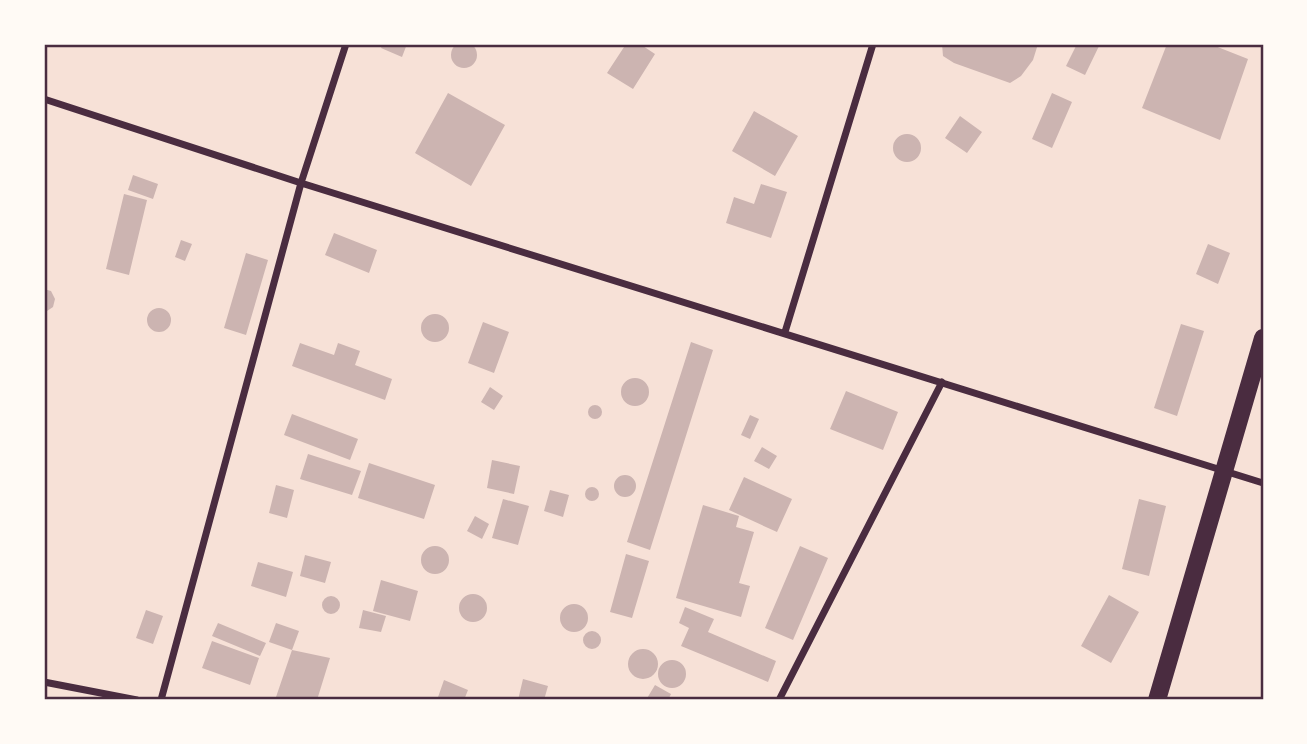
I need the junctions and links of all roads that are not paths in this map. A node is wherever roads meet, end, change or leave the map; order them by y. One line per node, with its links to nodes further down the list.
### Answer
1 (346, 44): 4 (street)
2 (873, 44): 5 (street)
3 (44, 99): 4 (street)
4 (301, 183): 5 (street); 12 (street)
5 (785, 332): 7 (street)
6 (1263, 338): 8 (main road)
7 (942, 382): 8 (street); 13 (street)
8 (1224, 472): 9 (street); 14 (main road)
9 (1263, 483)
10 (44, 682): 11 (street)
11 (137, 700)
12 (161, 700)
13 (779, 700)
14 (1157, 700)

